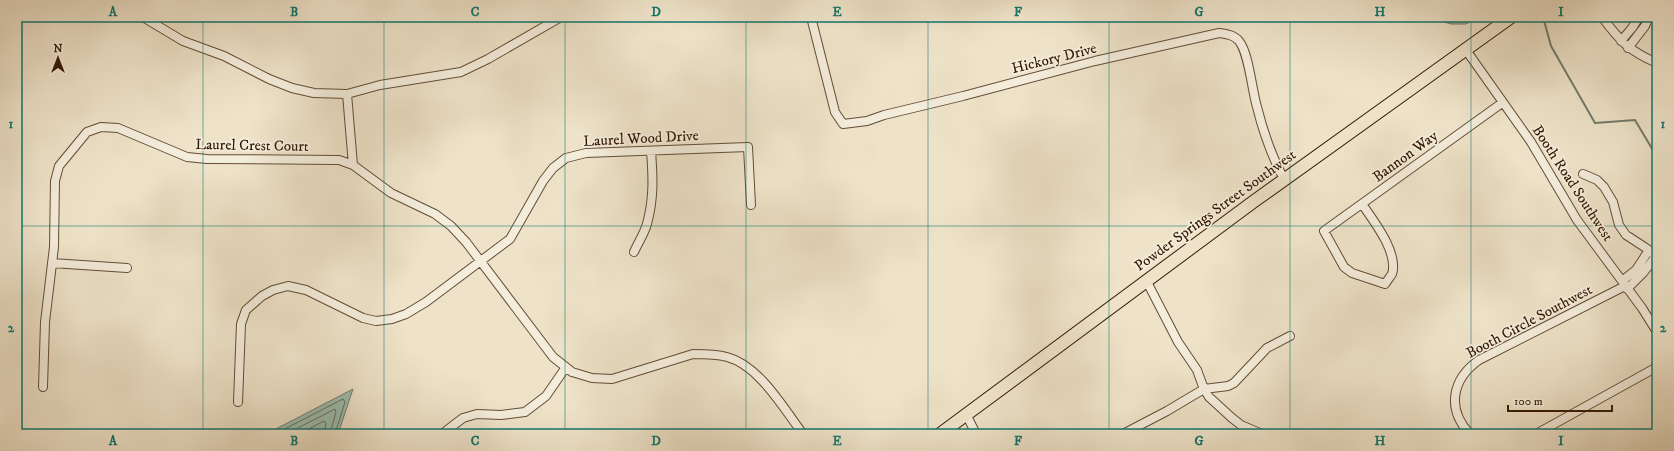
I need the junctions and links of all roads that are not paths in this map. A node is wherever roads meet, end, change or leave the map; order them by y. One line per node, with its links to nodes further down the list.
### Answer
1 (143, 17): 12 (street)
2 (561, 17): 12 (street)
3 (811, 17): 17 (street, Hickory Drive)
4 (1511, 17): 10 (main road, Powder Springs Street Southwest)
5 (1602, 17): 8 (street)
6 (1639, 17): 8 (street)
7 (1649, 17): 9 (street)
8 (1621, 41): 9 (street)
9 (1628, 48): 11 (street)
10 (1466, 50): 13 (street, Booth Road Southwest); 17 (main road, Powder Springs Street Southwest)
11 (1657, 63)
12 (346, 94): 15 (street)
13 (1502, 103): 18 (street, Bannon Way); 27 (street, Booth Road Southwest)
14 (651, 151): 19 (street, Laurel Wood Drive); 21 (street); 23 (street, Laurel Wood Drive)
15 (353, 165): 23 (street); 24 (street, Laurel Crest Court)
16 (1583, 174): 20 (street)
17 (1284, 179): 26 (main road, Powder Springs Street Southwest)
18 (1362, 204): 18 (street, Bannon Way)
19 (751, 205)
20 (1649, 250): 22 (street); 27 (street)
21 (634, 252)
22 (1656, 257): 27 (street)
23 (481, 262): 30 (street); 34 (street, Laurel Wood Drive)
24 (52, 263): 25 (street); 32 (street, Laurel Crest Court)
25 (127, 268)
26 (1146, 280): 33 (street); 35 (main road, Powder Springs Street Southwest)
27 (1625, 285): 28 (street, Booth Road Southwest); 42 (street, Booth Circle Southwest)
28 (1657, 332)
29 (1290, 336): 33 (street)
30 (566, 367): 36 (street); 37 (street)
31 (1657, 367): 43 (street)
32 (43, 387)
33 (1204, 389): 40 (street); 41 (street)
34 (238, 402)
35 (966, 414): 38 (main road, Powder Springs Street Southwest); 39 (street)
36 (442, 434)
37 (803, 434)
38 (940, 434)
39 (976, 434)
40 (1123, 434)
41 (1262, 434)
42 (1470, 434)
43 (1536, 434)

